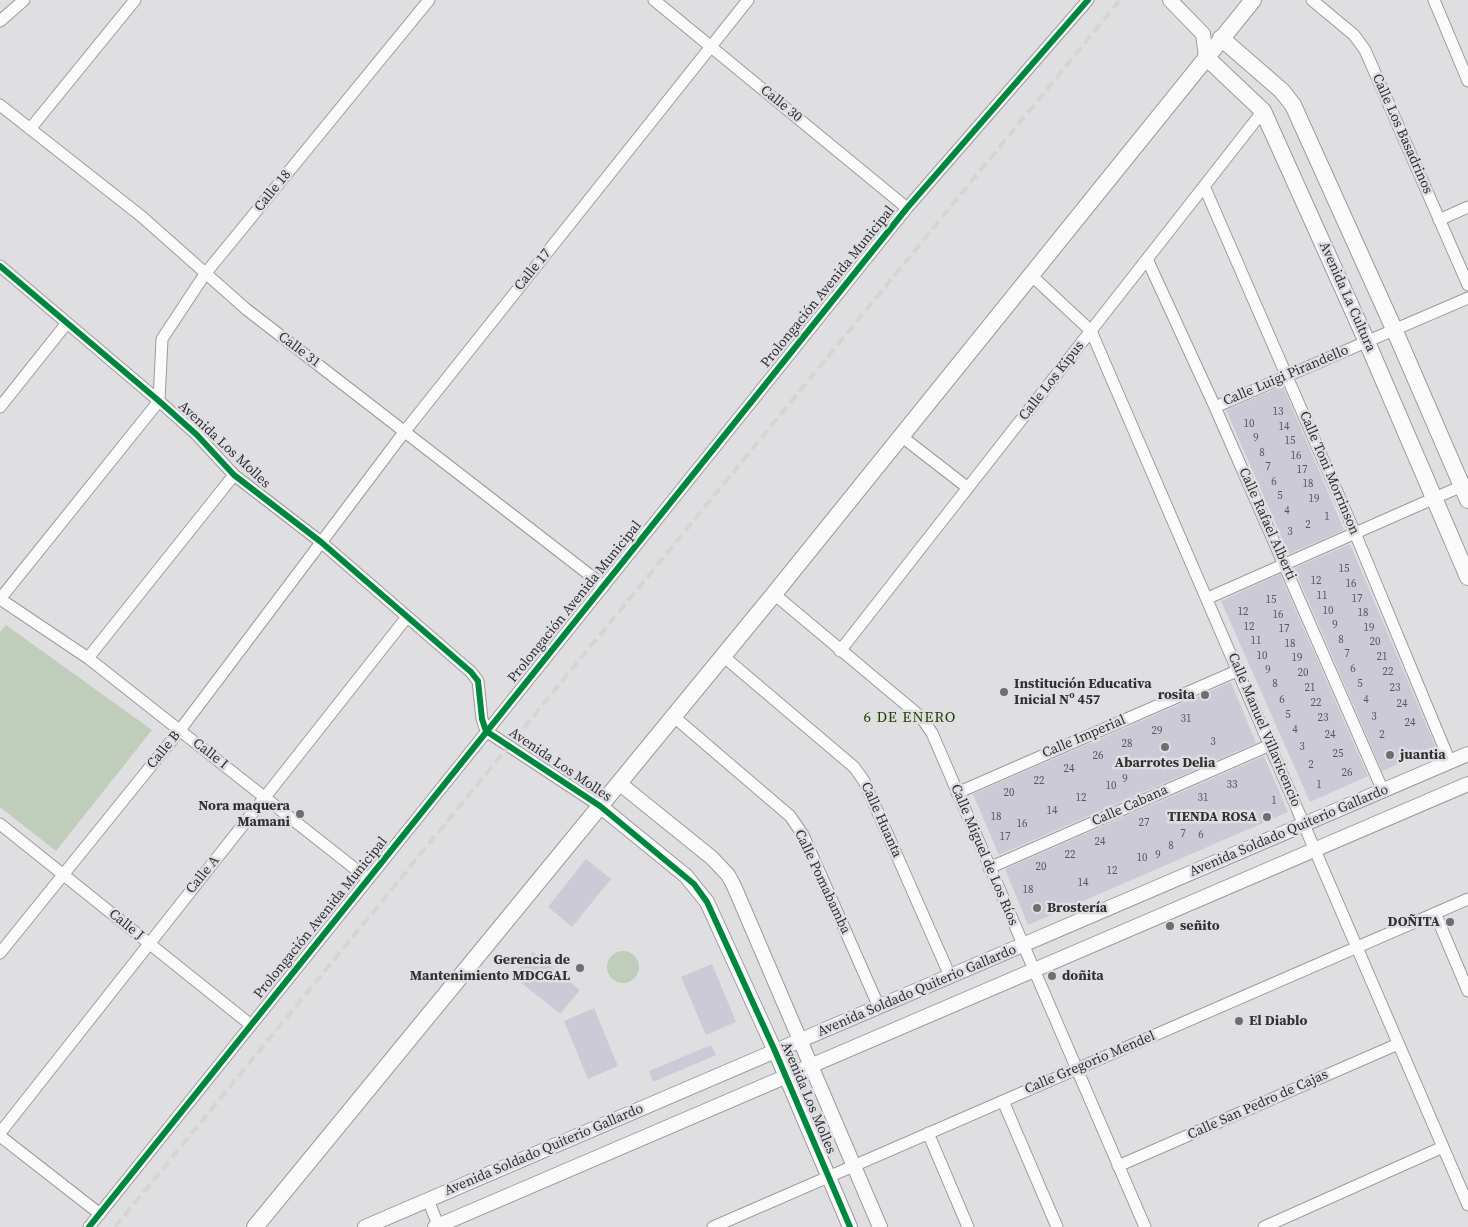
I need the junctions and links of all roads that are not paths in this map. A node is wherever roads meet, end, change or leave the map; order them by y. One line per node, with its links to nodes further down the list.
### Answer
1 (24, 0): 11 (street)
2 (135, 0): 19 (street)
3 (430, 0): 26 (street, Calle 18)
4 (654, 0): 14 (street, Calle 30)
5 (748, 0): 14 (street, Calle 17)
6 (1088, 0): 22 (street, Prolongación Avenida Municipal)
7 (1170, 0): 12 (street)
8 (1253, 0): 13 (main road)
9 (1312, 0): 23 (street, Calle Los Basadrinos)
10 (1434, 0): 16 (street)
11 (0, 21)
12 (1202, 34): 13 (street); 15 (street)
13 (1221, 38): 15 (main road); 31 (main road)
14 (711, 47): 22 (street, Calle 30); 38 (street, Calle 17)
15 (1206, 57): 18 (main road, Avenida La Cultura); 27 (main road)
16 (1468, 81)
17 (0, 105): 19 (street, Calle 31)
18 (1263, 111): 20 (street, Calle Los Kipus); 33 (main road, Avenida La Cultura)
19 (30, 129): 26 (street, Calle 31)
20 (1204, 186): 24 (street, Calle Los Kipus); 34 (street, Calle Toni Morrinson)
21 (1468, 207): 23 (street)
22 (907, 208): 48 (street, Prolongación Avenida Municipal)
23 (1439, 220): 28 (street, Calle Los Basadrinos)
24 (1147, 259): 32 (street, Calle Los Kipus); 37 (street, Calle Rafael Alberti)
25 (0, 266): 30 (street, Avenida Los Molles)
26 (205, 274): 35 (street, Calle 18); 38 (street, Calle 31)
27 (1031, 276): 32 (street, Calle Manuel Villavicencio); 39 (main road)
28 (1468, 285)
29 (1468, 298): 31 (street, Calle Luigi Pirandello)
30 (67, 323): 35 (street, Avenida Los Molles); 36 (street)
31 (1394, 329): 33 (street, Calle Luigi Pirandello); 42 (main road)
32 (1091, 331): 41 (street, Calle Los Kipus); 50 (street, Calle Manuel Villavicencio)
33 (1367, 342): 34 (street, Calle Luigi Pirandello); 43 (main road, Avenida La Cultura)
34 (1288, 376): 37 (street, Calle Luigi Pirandello); 44 (street, Calle Toni Morrinson)
35 (159, 401): 40 (street, Avenida Los Molles); 51 (street)
36 (0, 407)
37 (1215, 407): 46 (street, Calle Rafael Alberti)
38 (405, 431): 45 (street, Calle 17); 48 (street, Calle 31)
39 (901, 436): 41 (street); 49 (main road)
40 (234, 475): 45 (street, Avenida Los Molles); 55 (street)
41 (968, 488): 53 (street, Calle Los Kipus)
42 (1465, 493): 43 (street)
43 (1434, 498): 44 (street); 47 (main road, Avenida La Cultura)
44 (1355, 533): 46 (street); 62 (street, Calle Toni Morrinson)
45 (322, 542): 52 (street, Avenida Los Molles); 58 (street, Calle B)
46 (1284, 564): 50 (street); 65 (street, Calle Rafael Alberti)
47 (1468, 577)
48 (604, 586): 59 (street, Prolongación Avenida Municipal)
49 (774, 594): 53 (street, Calle Miguel de Los Ríos); 54 (main road)
50 (1208, 598): 56 (street, Calle Manuel Villavicencio)
51 (0, 599): 55 (street, Calle I)
52 (407, 617): 59 (street, Avenida Los Molles); 67 (street, Calle A)
53 (840, 652): 66 (street, Calle Miguel de Los Ríos)
54 (723, 656): 57 (main road); 82 (street, Calle Huanta)
55 (88, 658): 58 (street, Calle I)
56 (1239, 670): 60 (street, Calle Manuel Villavicencio); 66 (street, Calle Imperial)
57 (673, 716): 63 (main road); 84 (street, Calle Pomabamba)
58 (180, 730): 67 (street, Calle I); 73 (street, Calle B)
59 (486, 731): 68 (street, Avenida Los Molles); 74 (street, Prolongación Avenida Municipal)
60 (1270, 745): 70 (street, Calle Manuel Villavicencio); 72 (street, Calle Cabana)
61 (1468, 754): 62 (street, Avenida Soldado Quiterio Gallardo)
62 (1450, 762): 65 (street, Avenida Soldado Quiterio Gallardo)
63 (619, 783): 68 (main road); 86 (street, Avenida Los Molles)
64 (1468, 784): 71 (street, Avenida Soldado Quiterio Gallardo)
65 (1383, 791): 70 (street, Avenida Soldado Quiterio Gallardo)
66 (957, 793): 72 (street, Calle Miguel de Los Ríos)
67 (265, 798): 74 (street, Calle I); 77 (street, Calle A)
68 (600, 806): 88 (street, Avenida Los Molles); 105 (main road)
69 (0, 824): 73 (street, Calle J)
70 (1304, 824): 71 (street, Calle Manuel Villavicencio); 78 (street, Avenida Soldado Quiterio Gallardo)
71 (1315, 850): 79 (street, Calle Manuel Villavicencio); 81 (street, Avenida Soldado Quiterio Gallardo)
72 (989, 868): 78 (street, Calle Miguel de Los Ríos)
73 (63, 875): 77 (street, Calle J); 80 (street, Calle B)
74 (368, 879): 85 (street, Prolongación Avenida Municipal)
75 (1468, 899): 76 (street, Calle Gregorio Mendel)
76 (1436, 913): 79 (street, Calle Gregorio Mendel); 83 (street)
77 (148, 943): 85 (street, Calle J); 94 (street, Calle A)
78 (1023, 945): 81 (street, Calle Miguel de Los Ríos); 82 (street, Avenida Soldado Quiterio Gallardo)
79 (1357, 947): 87 (street, Calle Manuel Villavicencio); 90 (street, Calle Gregorio Mendel)
80 (0, 953)
81 (1034, 970): 89 (street, Avenida Soldado Quiterio Gallardo); 90 (street, Calle Miguel de Los Ríos)
82 (950, 976): 84 (street, Avenida Soldado Quiterio Gallardo)
83 (1468, 991)
84 (879, 1007): 86 (street, Avenida Soldado Quiterio Gallardo)
85 (251, 1025): 101 (street, Prolongación Avenida Municipal)
86 (800, 1040): 88 (street, Avenida Soldado Quiterio Gallardo); 89 (street, Avenida Los Molles)
87 (1398, 1044): 95 (street, Calle Manuel Villavicencio); 97 (street, Calle San Pedro de Cajas)
88 (775, 1051): 91 (street, Avenida Los Molles); 99 (street, Avenida Soldado Quiterio Gallardo)
89 (811, 1066): 91 (street, Avenida Soldado Quiterio Gallardo); 96 (street, Avenida Los Molles)
90 (1076, 1069): 92 (street, Calle Gregorio Mendel); 97 (street, Calle Miguel de Los Ríos)
91 (786, 1077): 98 (street, Avenida Los Molles); 103 (street, Avenida Soldado Quiterio Gallardo)
92 (1003, 1101): 93 (street, Calle Gregorio Mendel); 111 (street)
93 (928, 1134): 96 (street, Calle Gregorio Mendel); 110 (street)
94 (0, 1135): 101 (street)
95 (1443, 1147): 100 (street, Calle Manuel Villavicencio); 113 (street)
96 (854, 1166): 98 (street, Calle Gregorio Mendel); 109 (street, Avenida Los Molles)
97 (1118, 1166): 112 (street, Calle Miguel de Los Ríos)
98 (829, 1177): 102 (street, Calle Gregorio Mendel); 108 (street, Avenida Los Molles)
99 (428, 1200): 103 (street); 106 (street, Avenida Soldado Quiterio Gallardo)
100 (1468, 1205)
101 (100, 1214): 104 (street, Prolongación Avenida Municipal)
102 (732, 1223): 107 (street, Calle Gregorio Mendel)
103 (438, 1226)
104 (89, 1227)
105 (255, 1227)
106 (365, 1227)
107 (713, 1227)
108 (850, 1227)
109 (880, 1227)
110 (968, 1227)
111 (1057, 1227)
112 (1144, 1227)
113 (1264, 1227)

